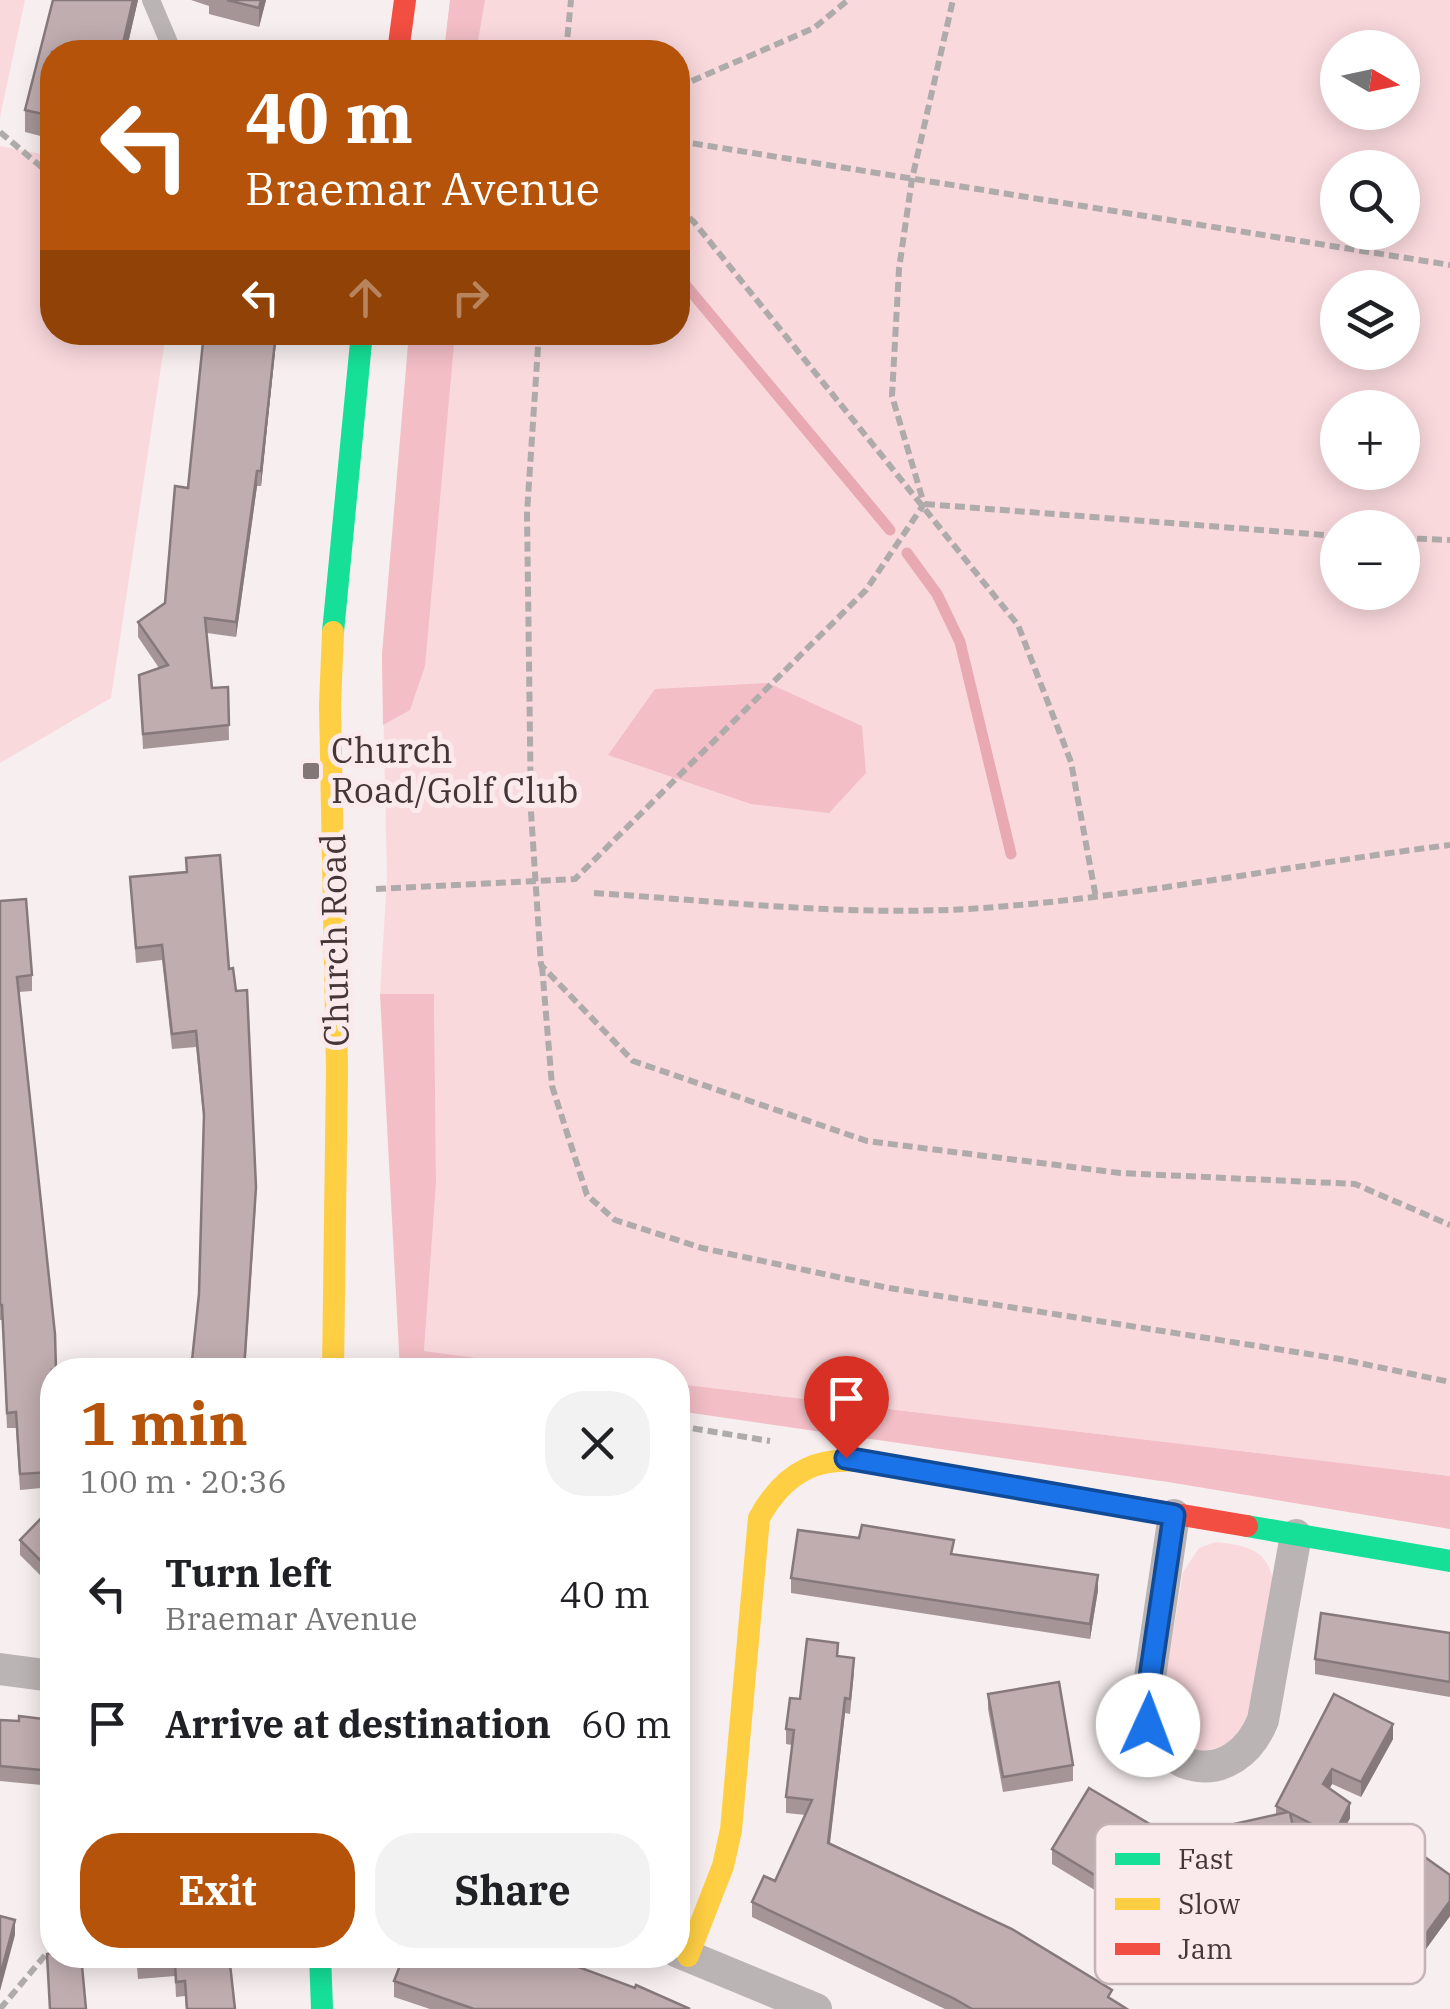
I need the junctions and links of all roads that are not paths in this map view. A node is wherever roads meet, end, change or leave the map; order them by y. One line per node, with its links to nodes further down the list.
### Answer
1 (151, 0): 3 (lane)
2 (404, 0): 4 (street)
3 (167, 40)
4 (399, 40)
5 (361, 345): 6 (street, Church Road)
6 (333, 1358)
7 (1174, 1515): 8 (street); 8 (street); 12 (street)
8 (1296, 1535): 9 (street)
9 (1450, 1561)
10 (0, 1669): 11 (street)
11 (40, 1674)
12 (690, 1936)
13 (690, 1957): 16 (street)
14 (320, 1968): 15 (street)
15 (322, 2009)
16 (816, 2009)

